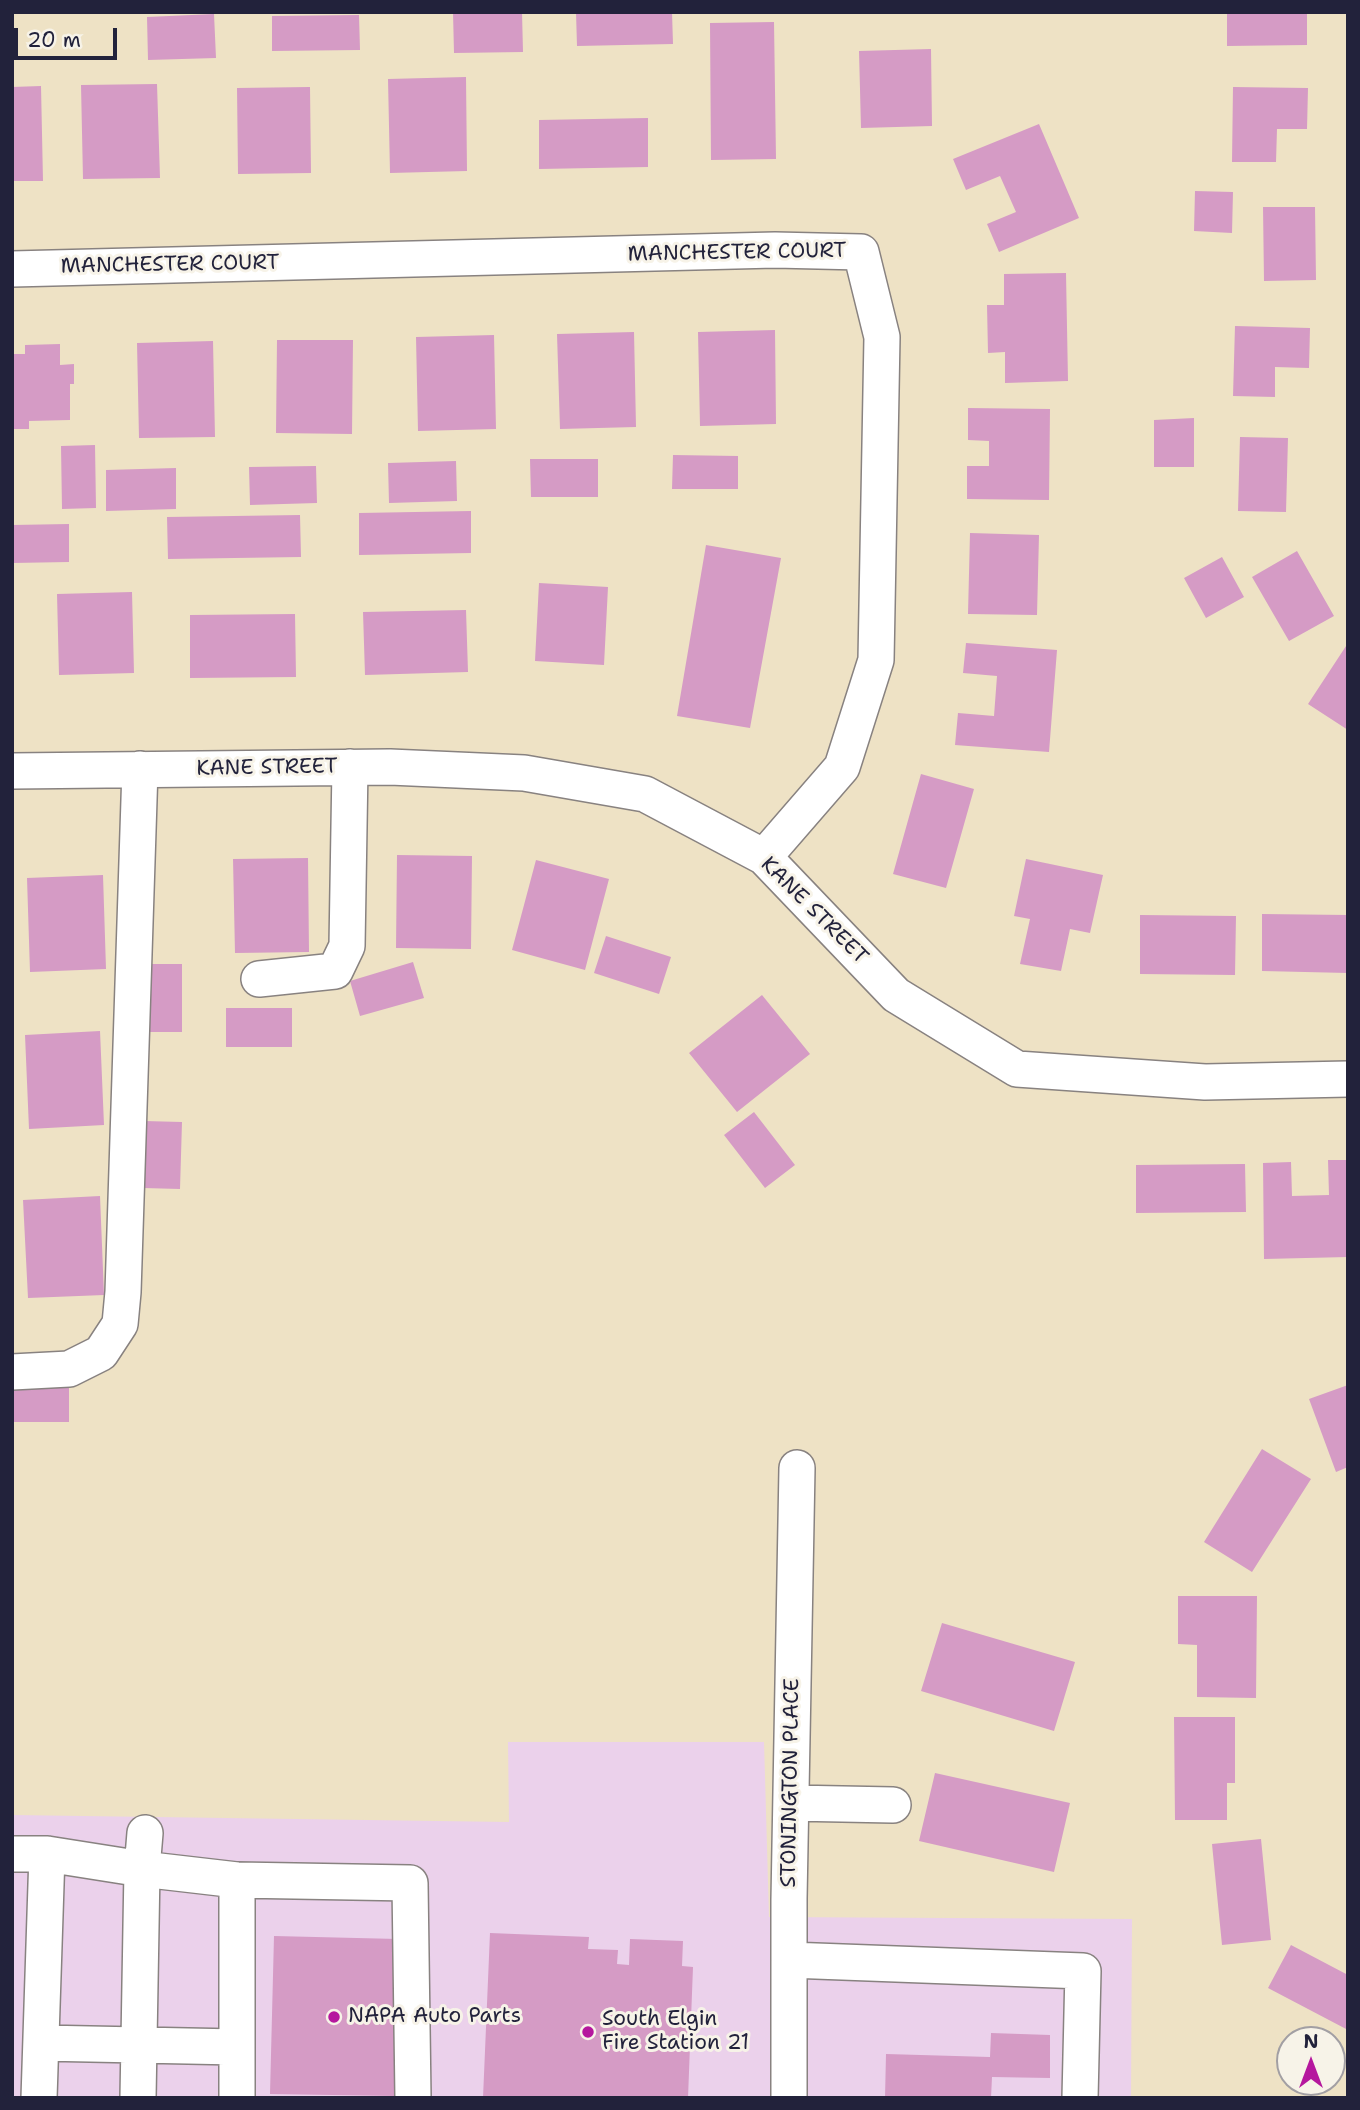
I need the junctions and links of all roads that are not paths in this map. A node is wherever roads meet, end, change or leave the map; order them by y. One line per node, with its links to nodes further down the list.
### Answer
1 (12, 269): 5 (street, MANCHESTER COURT)
2 (350, 767): 3 (street, KANE STREET); 5 (street, KANE STREET); 6 (street)
3 (140, 769): 4 (street, KANE STREET); 8 (street)
4 (12, 771)
5 (764, 856): 7 (street, KANE STREET)
6 (259, 979)
7 (1348, 1079)
8 (12, 1372)
9 (797, 1468): 10 (street, STONINGTON PLACE)
10 (791, 1803): 11 (street); 17 (street, STONINGTON PLACE)
11 (892, 1805)
12 (145, 1833): 15 (street)
13 (12, 1854): 14 (street)
14 (47, 1854): 15 (street); 18 (street)
15 (142, 1869): 16 (street); 19 (street)
16 (237, 1880): 20 (street); 24 (street)
17 (789, 1961): 25 (street, STONINGTON PLACE); 26 (street)
18 (41, 2043): 19 (street); 21 (street)
19 (139, 2046): 20 (street); 22 (street)
20 (237, 2047): 23 (street)
21 (39, 2098)
22 (138, 2098)
23 (237, 2098)
24 (413, 2098)
25 (789, 2098)
26 (1080, 2098)

